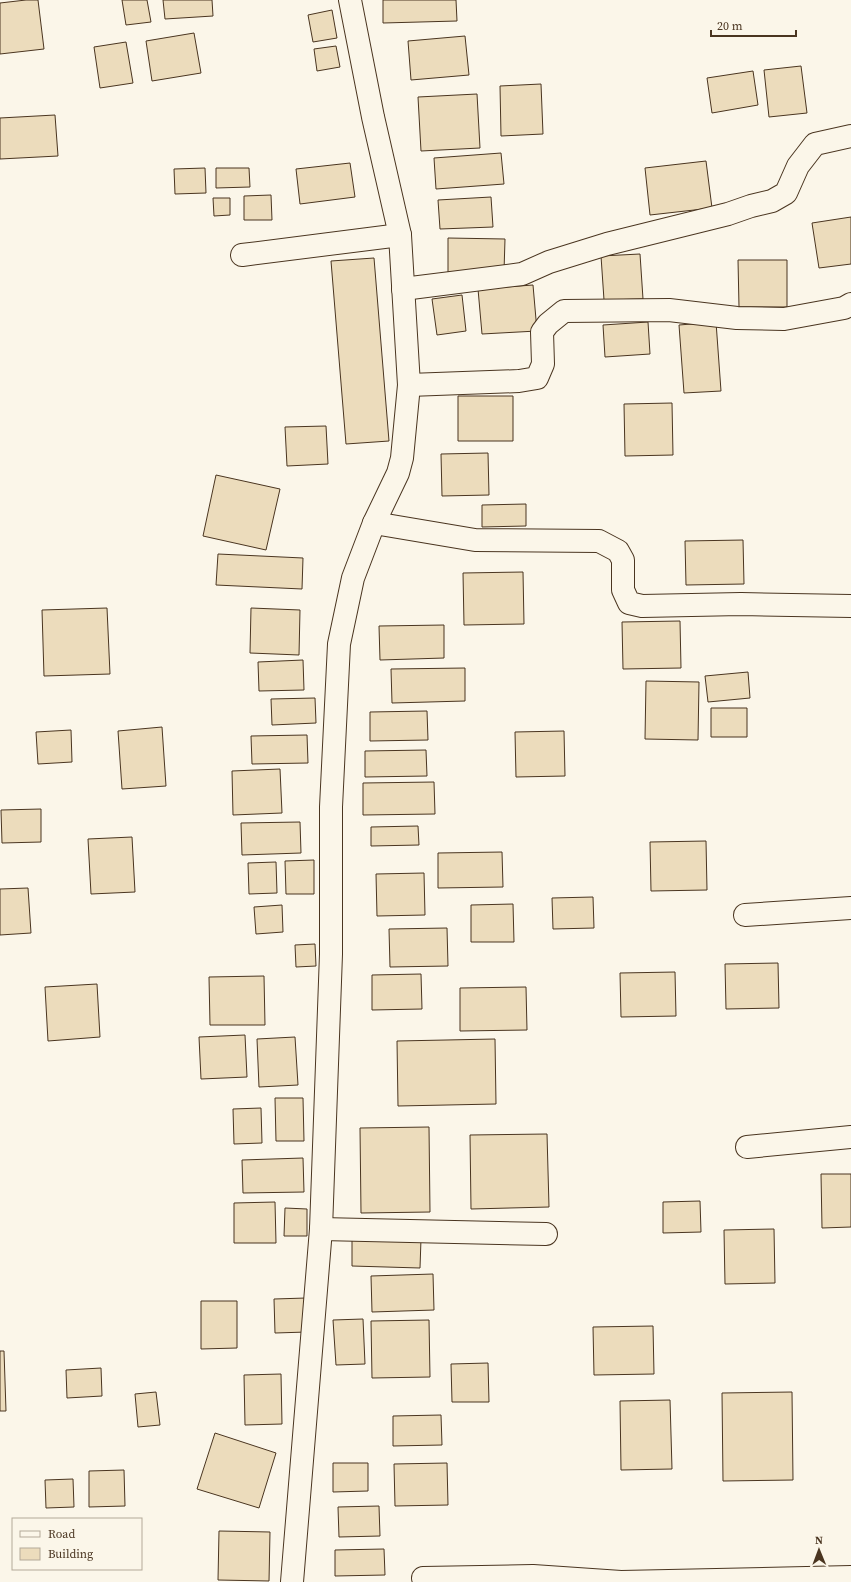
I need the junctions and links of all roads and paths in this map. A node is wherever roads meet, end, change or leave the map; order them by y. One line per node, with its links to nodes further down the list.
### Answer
1 (350, 0): 3 (street)
2 (851, 136): 5 (street)
3 (400, 235): 4 (street); 5 (street)
4 (242, 255)
5 (403, 289): 7 (street)
6 (851, 304): 7 (street)
7 (409, 385): 8 (street)
8 (374, 523): 9 (street); 14 (street)
9 (851, 606)
10 (851, 908): 11 (street)
11 (745, 915)
12 (851, 1138): 13 (street)
13 (747, 1147)
14 (321, 1229): 15 (street); 18 (street)
15 (546, 1234)
16 (851, 1577): 17 (street)
17 (423, 1578)
18 (292, 1582)

